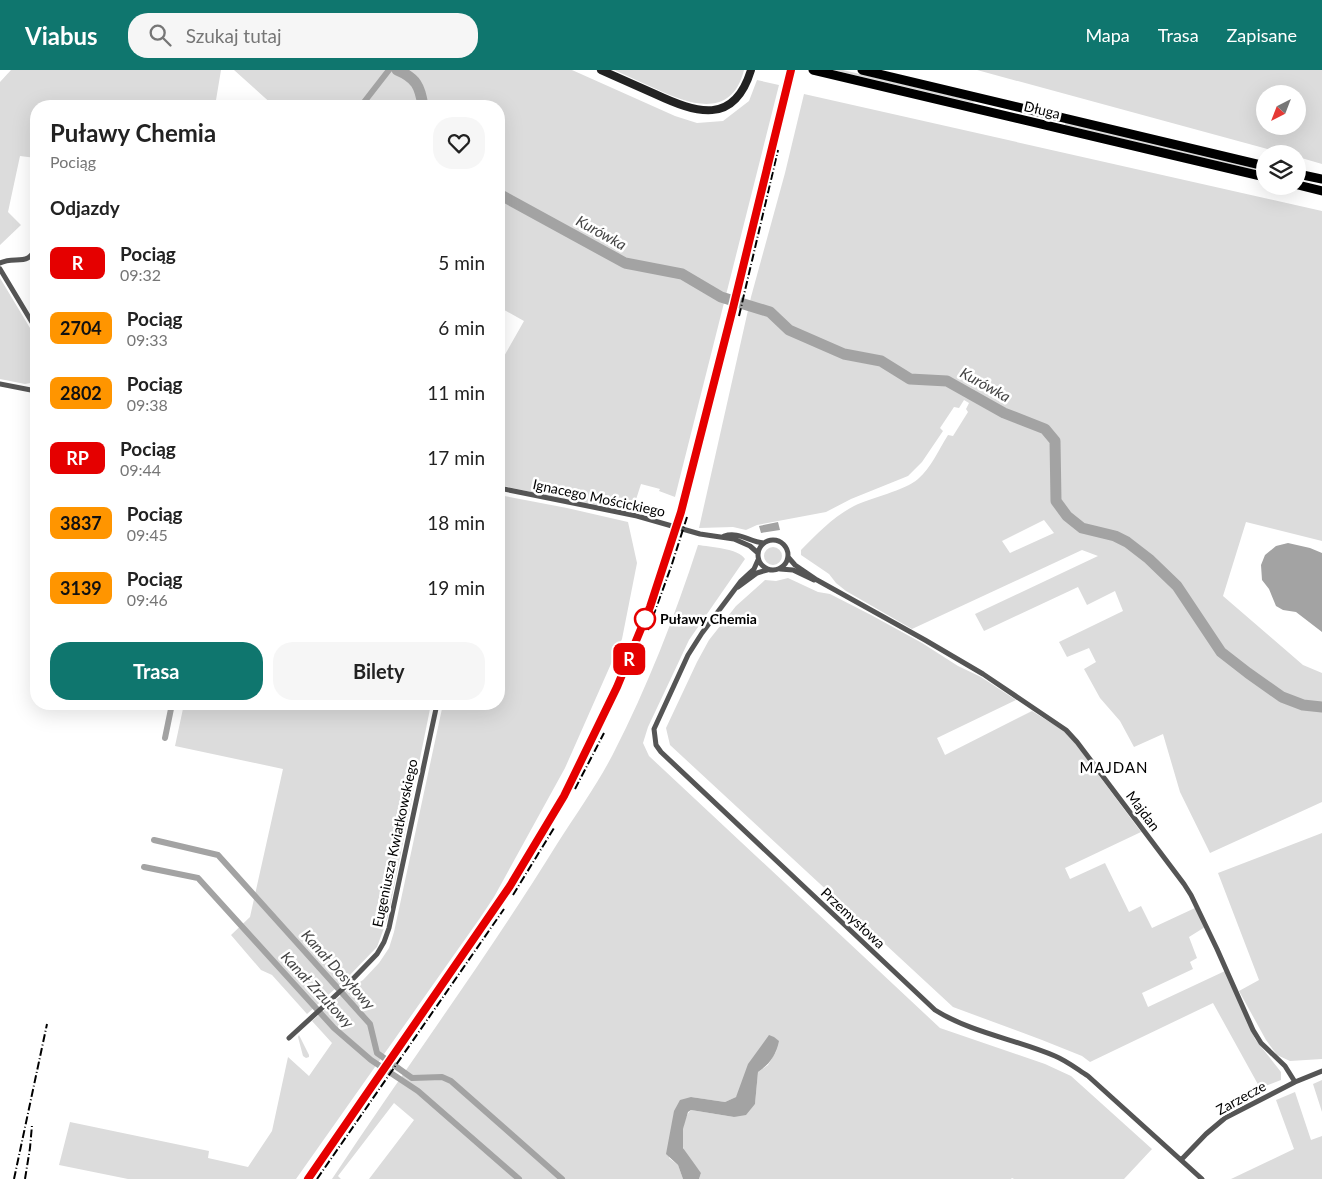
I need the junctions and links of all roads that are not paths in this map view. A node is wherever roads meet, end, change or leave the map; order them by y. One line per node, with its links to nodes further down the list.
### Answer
1 (601, 70): 2 (street)
2 (751, 70)
3 (862, 70): 5 (highway, Długa)
4 (816, 71): 6 (highway, Długa)
5 (1256, 164)
6 (1256, 175)
7 (1306, 176): 8 (highway)
8 (1322, 180)
9 (1306, 187): 10 (highway)
10 (1322, 191)
11 (30, 256): 12 (street)
12 (0, 263)
13 (0, 269): 14 (street)
14 (30, 319)
15 (0, 384): 16 (street)
16 (30, 390)
17 (505, 489): 18 (street, Ignacego Mościckiego)
18 (723, 536): 19 (street, Ignacego Mościckiego); 20 (street, Ignacego Mościckiego)
19 (764, 543): 20 (street); 21 (street)
20 (758, 554): 22 (street)
21 (788, 558): 23 (street); 25 (street, Majdan)
22 (758, 560): 24 (street); 26 (street, Przemysłowa)
23 (780, 569): 24 (street); 25 (street, Majdan)
24 (767, 570): 26 (street, Przemysłowa)
25 (817, 580): 30 (street, Majdan)
26 (737, 587): 31 (street, Przemysłowa)
27 (436, 710): 28 (street, Eugeniusza Kwiatkowskiego)
28 (289, 1038)
29 (1322, 1070): 30 (street, Zarzecze)
30 (1295, 1082): 31 (street, Zarzecze)
31 (1181, 1160): 32 (street, Przemysłowa)
32 (1202, 1179)

